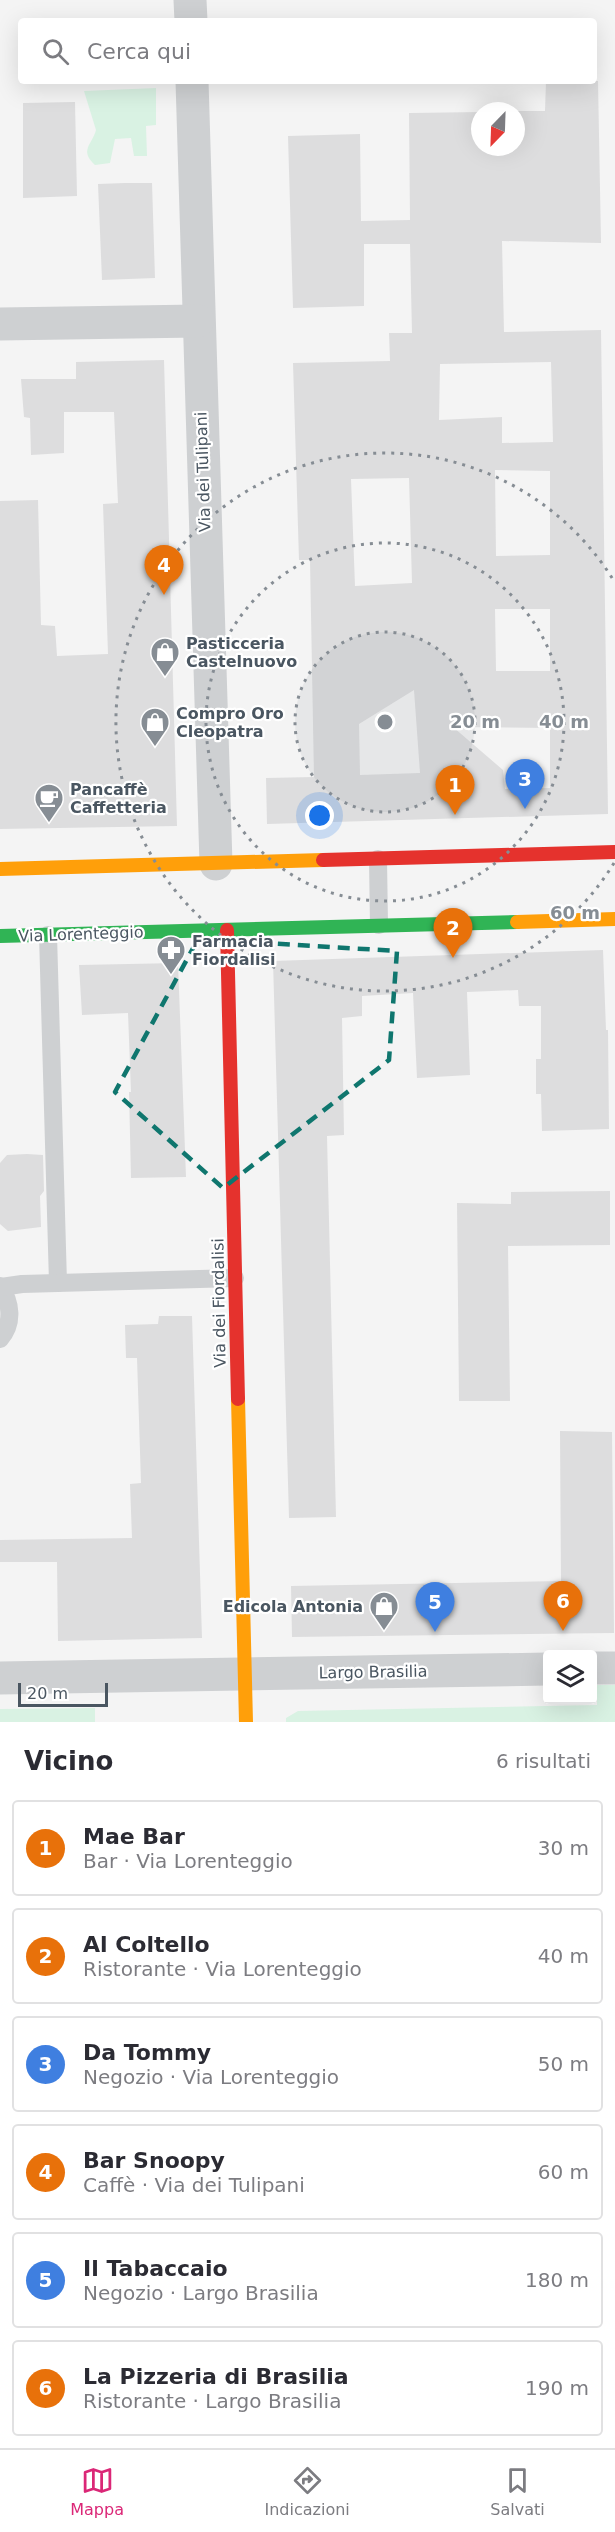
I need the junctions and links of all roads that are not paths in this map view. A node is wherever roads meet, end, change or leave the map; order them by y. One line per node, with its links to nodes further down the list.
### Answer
1 (190, 0): 2 (street)
2 (190, 18)
3 (192, 84): 4 (street, Via dei Tulipani)
4 (198, 321): 5 (street); 8 (street, Via dei Tulipani)
5 (0, 324)
6 (615, 852): 7 (main road)
7 (378, 859): 8 (main road); 11 (lane)
8 (216, 864): 9 (main road)
9 (0, 869)
10 (615, 919): 11 (main road, Via Lorenteggio)
11 (379, 926): 12 (main road, Via Lorenteggio)
12 (227, 930): 13 (main road, Via Lorenteggio); 15 (main road, Via dei Fiordalisi)
13 (48, 935): 14 (main road, Via Lorenteggio); 16 (lane)
14 (0, 936)
15 (235, 1278): 16 (lane); 22 (main road, Via dei Fiordalisi)
16 (58, 1283): 17 (lane)
17 (1, 1286): 18 (lane)
18 (0, 1339)
19 (597, 1668): 20 (street)
20 (615, 1668)
21 (543, 1669): 22 (street, Largo Brasilia)
22 (245, 1675): 23 (street, Largo Brasilia); 24 (main road)
23 (0, 1678)
24 (246, 1722)

